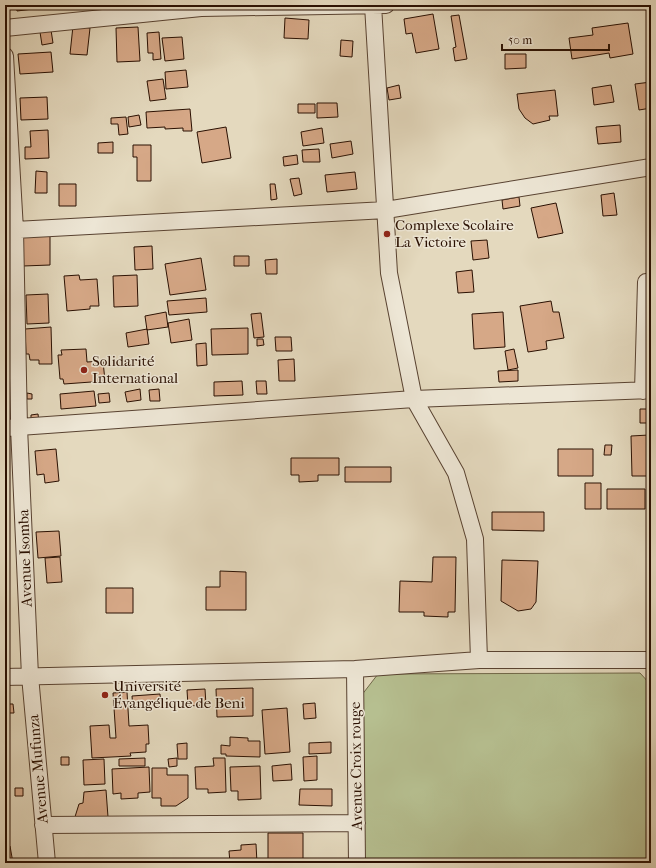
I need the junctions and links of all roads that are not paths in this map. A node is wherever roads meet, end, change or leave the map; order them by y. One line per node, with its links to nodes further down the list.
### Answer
1 (377, 5): 2 (street); 6 (street)
2 (5, 28)
3 (5, 56): 5 (street, Avenue Isomba)
4 (651, 167): 6 (street)
5 (8, 184): 7 (street, Avenue Isomba)
6 (386, 210): 7 (street); 10 (street)
7 (15, 230): 11 (street, Avenue Isomba)
8 (646, 282): 9 (street)
9 (647, 391): 10 (street)
10 (414, 399): 11 (street); 12 (street)
11 (12, 427): 15 (street, Avenue Isomba)
12 (480, 660): 13 (street); 14 (street)
13 (651, 660)
14 (355, 669): 15 (street); 17 (street, Avenue Croix rouge)
15 (30, 676): 16 (street); 18 (street, Avenue Mufunza)
16 (5, 677)
17 (357, 823): 18 (street); 20 (street, Avenue Croix rouge)
18 (43, 825): 19 (street, Avenue Mufunza)
19 (47, 863)
20 (358, 863)

